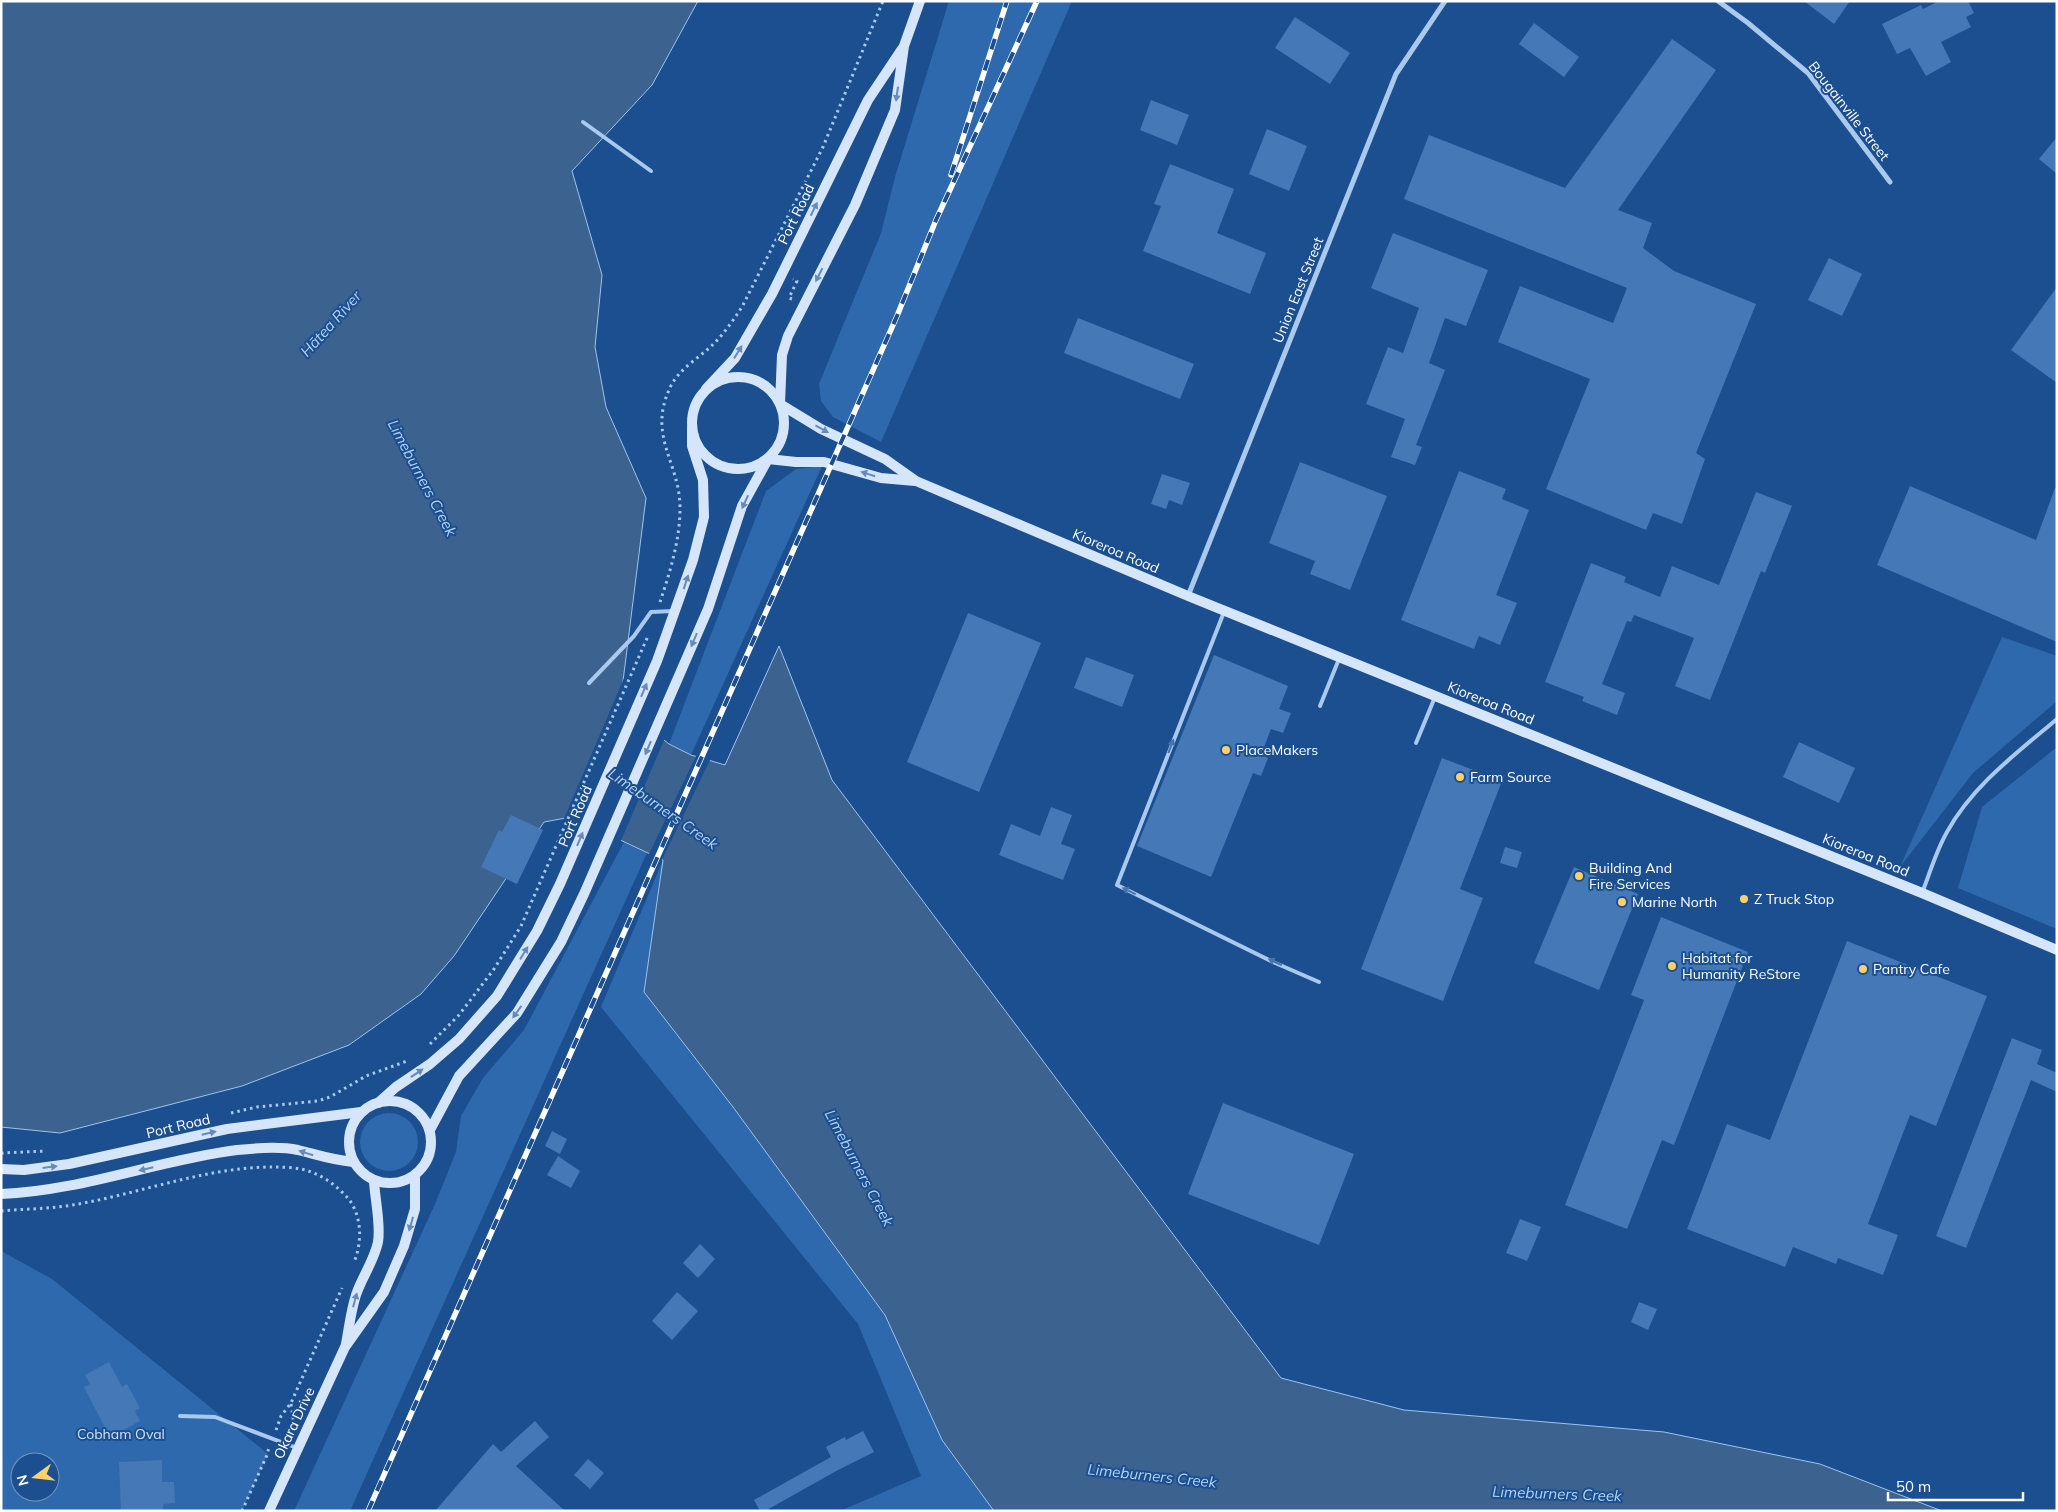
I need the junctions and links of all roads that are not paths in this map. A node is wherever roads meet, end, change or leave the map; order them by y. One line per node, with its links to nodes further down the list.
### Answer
1 (920, 1): 4 (main road, Port Road)
2 (1445, 1): 13 (street, Union East Street)
3 (1718, 1): 7 (street, Bougainville Street)
4 (904, 46): 8 (main road, Port Road, one-way to 4); 9 (main road, Port Road, one-way to 9)
5 (583, 122): 6 (lane)
6 (652, 170)
7 (1890, 182)
8 (706, 389): 9 (main road); 10 (main road, Port Road)
9 (780, 404): 11 (main road, Port Road); 12 (main road, Kioreroa Road, one-way to 12)
10 (692, 428): 11 (main road, Port Road); 14 (main road, Port Road, one-way to 10)
11 (768, 459): 12 (main road, Kioreroa Road, one-way to 11); 27 (main road, Port Road, one-way to 27)
12 (916, 481): 13 (main road, Kioreroa Road)
13 (1188, 596): 15 (main road, Kioreroa Road)
14 (676, 611): 17 (lane); 25 (main road, Port Road, one-way to 14)
15 (1224, 611): 16 (main road, Kioreroa Road); 24 (lane, one-way to 15)
16 (1339, 657): 18 (main road, Kioreroa Road); 19 (lane)
17 (589, 683)
18 (1436, 695): 21 (lane); 22 (main road, Kioreroa Road)
19 (1320, 706)
20 (2057, 718): 22 (lane)
21 (1416, 743)
22 (1922, 893): 23 (main road, Kioreroa Road)
23 (2057, 950)
24 (1319, 982)
25 (378, 1102): 26 (main road); 27 (main road)
26 (361, 1112): 28 (main road); 29 (main road, Port Road, one-way to 26)
27 (430, 1130): 30 (main road)
28 (353, 1162): 31 (main road); 32 (main road, one-way to 32)
29 (1, 1169)
30 (415, 1176): 31 (main road); 33 (main road, Okara Drive, one-way to 33)
31 (374, 1181): 33 (main road, Okara Drive, one-way to 31)
32 (1, 1194)
33 (345, 1347): 35 (main road, Okara Drive)
34 (180, 1416): 35 (lane)
35 (297, 1448): 36 (main road, Okara Drive)
36 (269, 1511)

